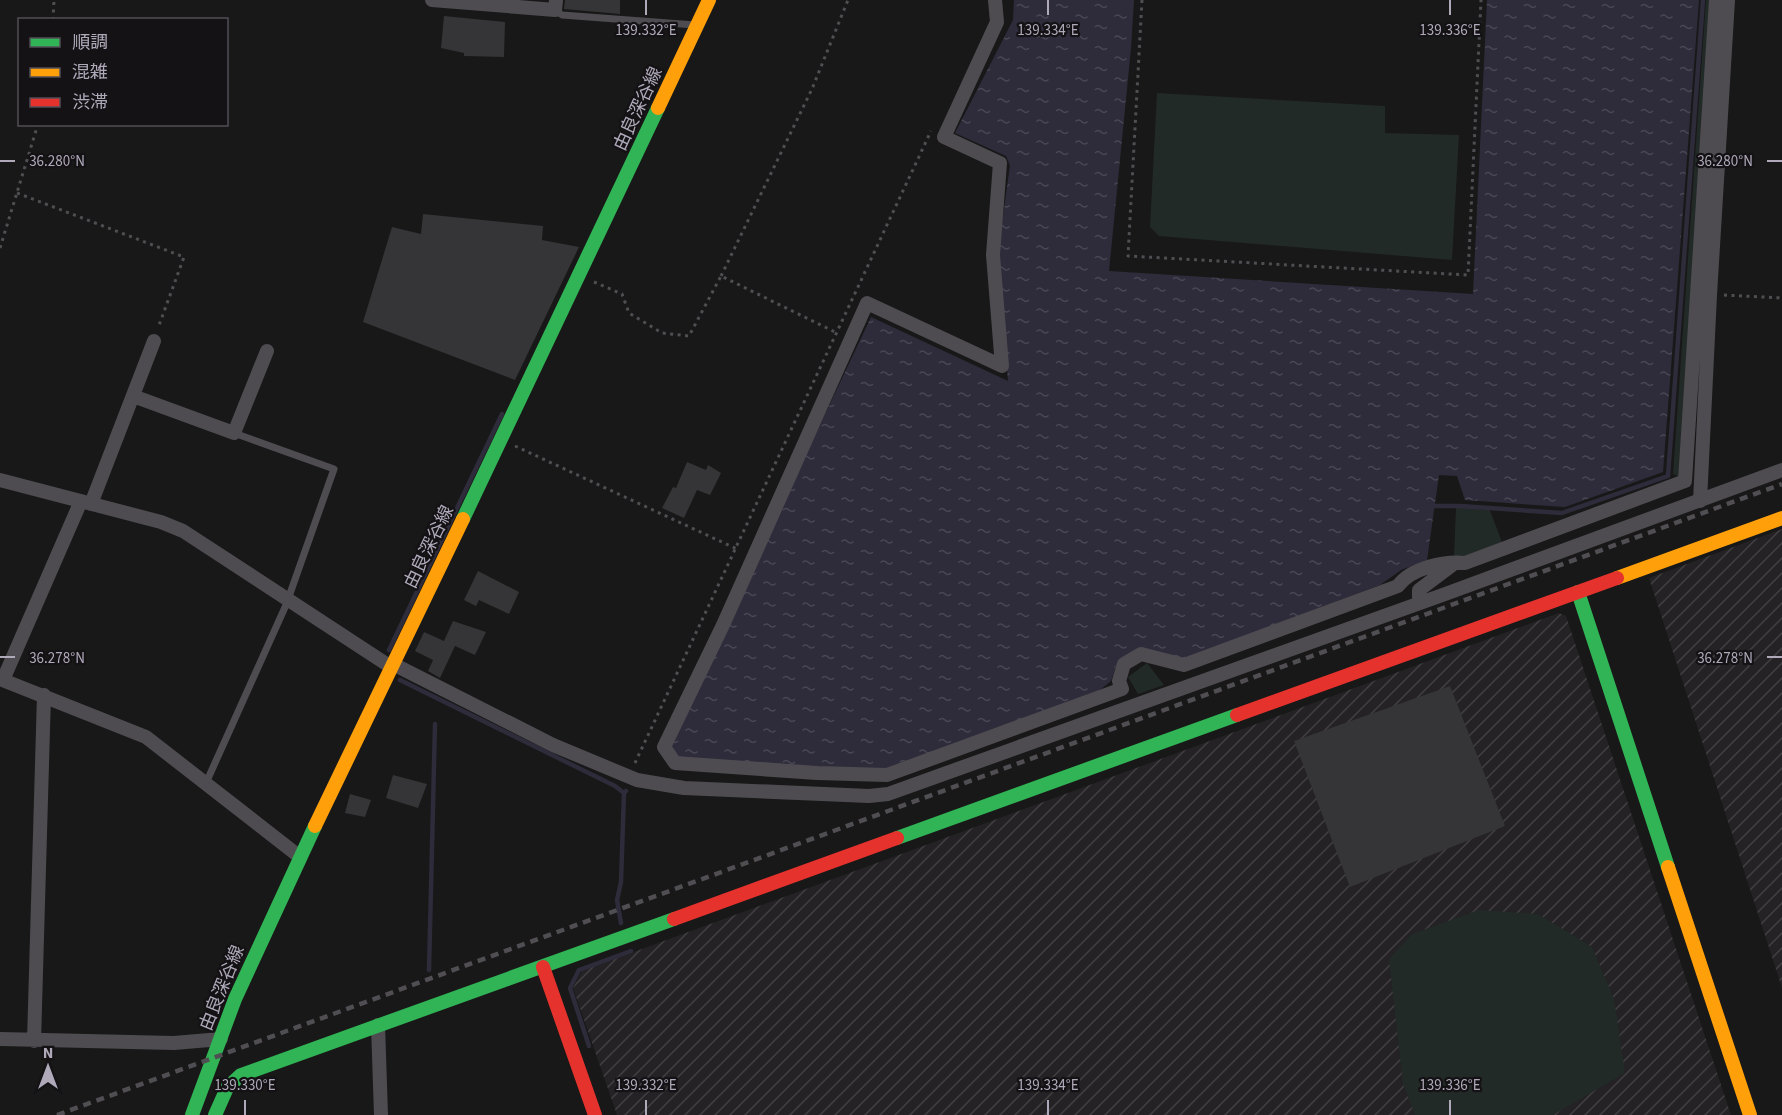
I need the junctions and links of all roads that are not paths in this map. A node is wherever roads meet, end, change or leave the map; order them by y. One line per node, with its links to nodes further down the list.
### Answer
1 (432, 0): 6 (street)
2 (709, 0): 7 (street, 由良深谷線)
3 (995, 0): 17 (street)
4 (1716, 0): 17 (street)
5 (1728, 0): 14 (street)
6 (556, 5): 7 (lane)
7 (697, 26): 21 (street, 由良深谷線)
8 (154, 341): 10 (street)
9 (267, 351): 11 (street)
10 (133, 396): 11 (street); 15 (street)
11 (234, 433): 19 (lane)
12 (1782, 470): 14 (street)
13 (0, 480): 15 (street)
14 (1700, 501): 20 (street)
15 (86, 503): 19 (street); 22 (street)
16 (1782, 518): 18 (street)
17 (1455, 562): 20 (street)
18 (1578, 592): 26 (street); 35 (street)
19 (288, 600): 21 (street); 24 (lane)
20 (1419, 603): 21 (street)
21 (392, 666): 25 (street, 由良深谷線)
22 (1, 679): 23 (street)
23 (44, 695): 24 (street); 30 (street)
24 (206, 783): 25 (street)
25 (300, 857): 28 (street, 由良深谷線)
26 (543, 967): 27 (street); 34 (street)
27 (378, 1025): 32 (street); 33 (street)
28 (221, 1039): 30 (street); 31 (street, 由良深谷線)
29 (0, 1040): 30 (street)
30 (34, 1041)
31 (192, 1115)
32 (215, 1115)
33 (381, 1115)
34 (596, 1115)
35 (1750, 1115)

